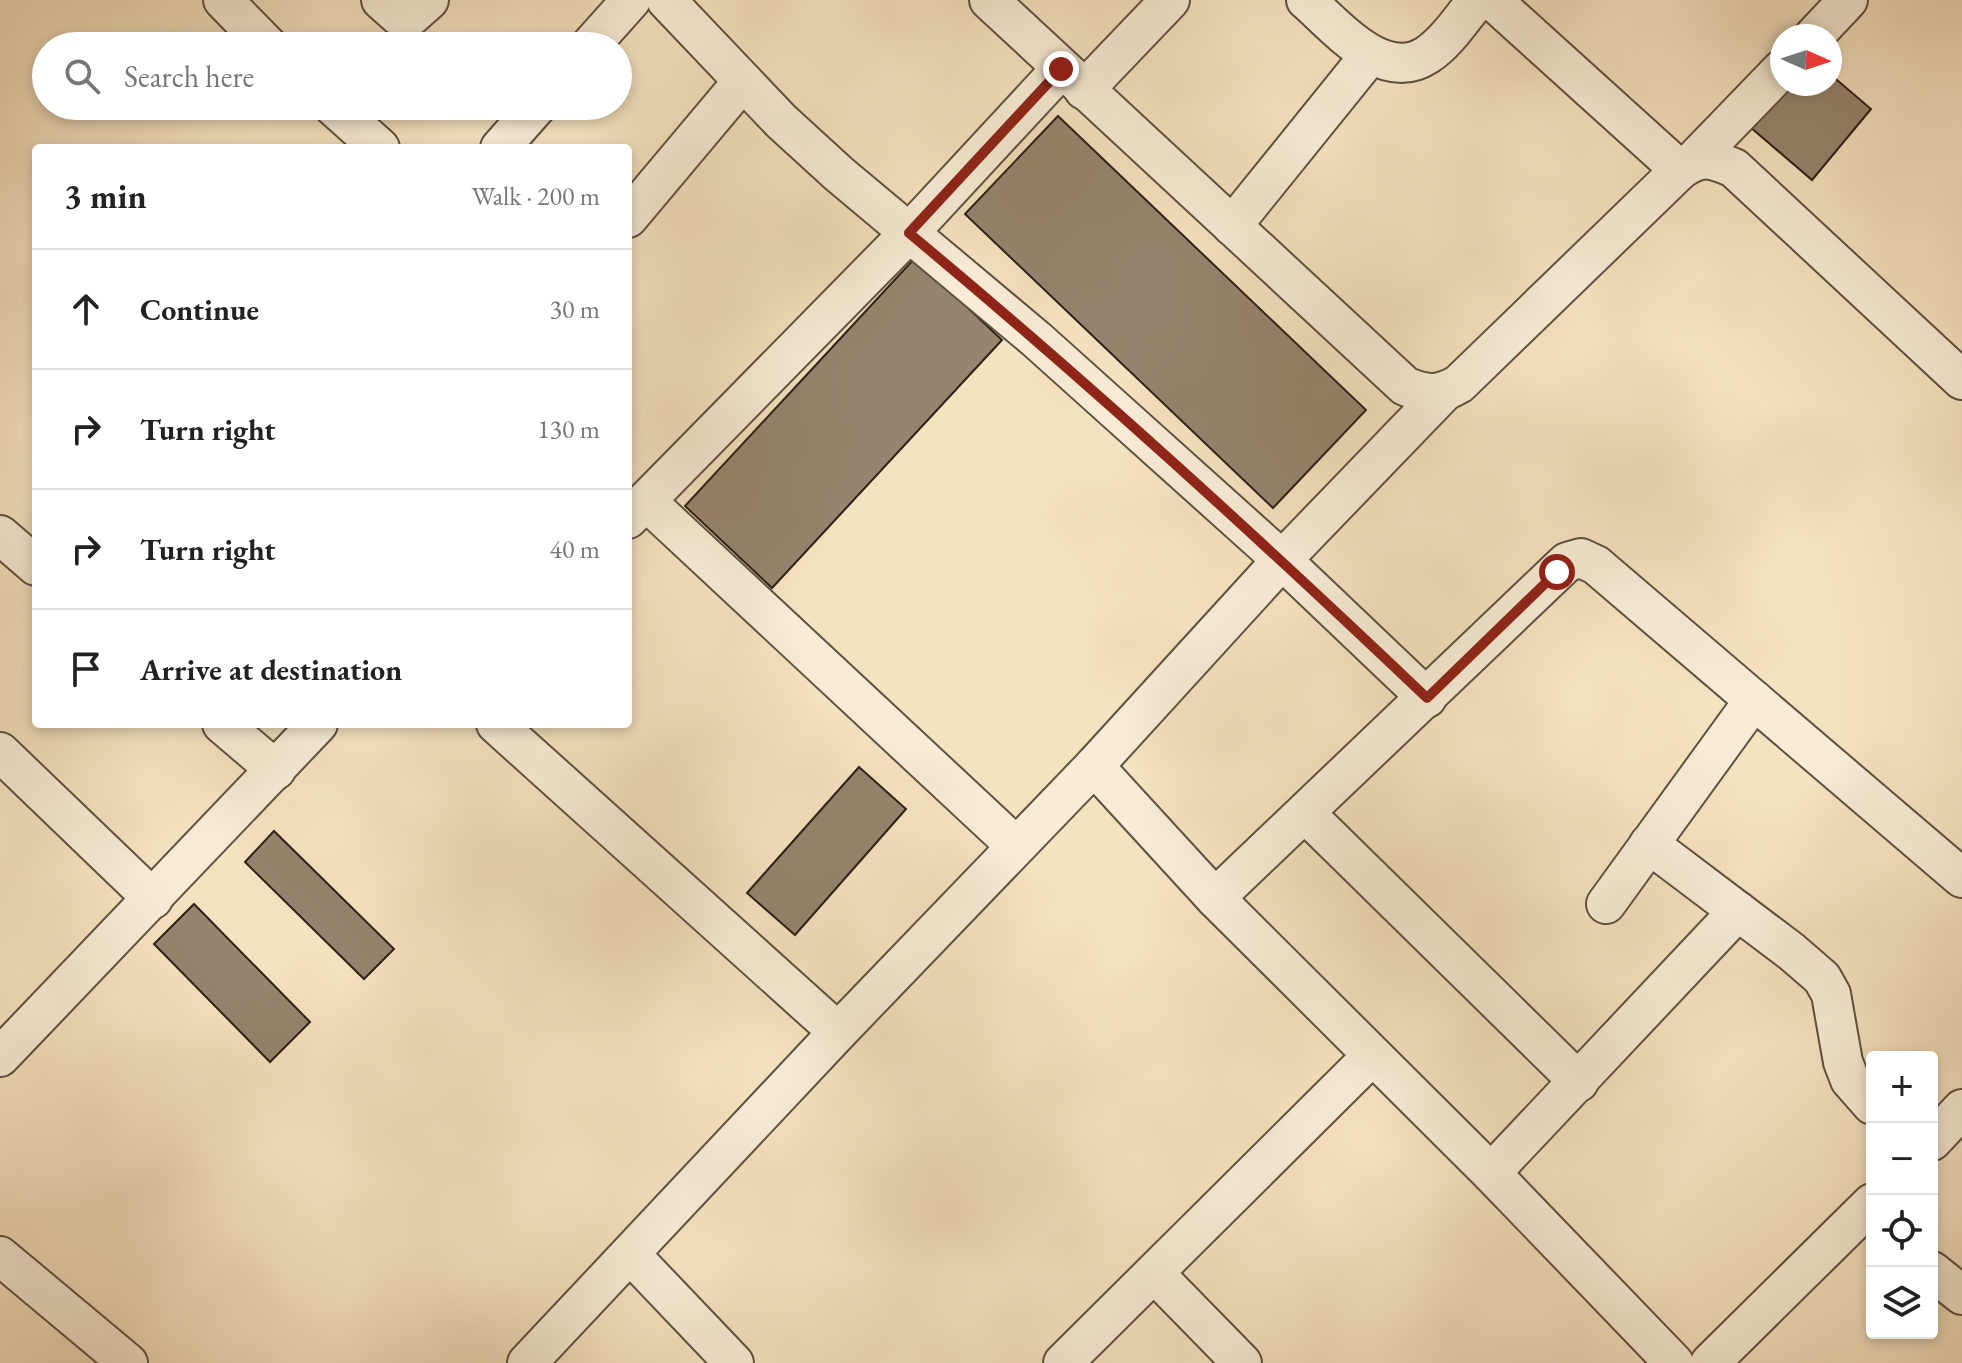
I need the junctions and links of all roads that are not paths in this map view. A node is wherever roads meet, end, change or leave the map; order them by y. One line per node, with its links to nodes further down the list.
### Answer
1 (223, 0): 13 (street)
2 (381, 0): 3 (street)
3 (429, 0)
4 (631, 0): 14 (street)
5 (666, 0): 17 (street)
6 (989, 0): 16 (street)
7 (1170, 0): 16 (street)
8 (1306, 0): 15 (street)
9 (1477, 0): 15 (street)
10 (1492, 0): 23 (street)
11 (1848, 0): 12 (street)
12 (1825, 24)
13 (254, 32)
14 (602, 32)
15 (1370, 55): 25 (street)
16 (1073, 80): 25 (street); 26 (street)
17 (743, 81): 24 (street); 26 (street)
18 (1770, 81): 23 (street)
19 (349, 120): 21 (street)
20 (525, 120): 22 (street)
21 (376, 144)
22 (504, 144)
23 (1688, 165): 27 (street); 28 (street)
24 (632, 213)
25 (1232, 226): 28 (street)
26 (909, 233): 29 (street); 31 (street)
27 (1962, 380)
28 (1443, 393): 31 (street)
29 (637, 510): 43 (street)
30 (0, 535): 32 (street)
31 (1282, 560): 33 (street); 39 (street)
32 (32, 563)
33 (1427, 698): 34 (street); 41 (street)
34 (1754, 700): 42 (street); 44 (street)
35 (227, 728): 40 (street)
36 (314, 728): 40 (street)
37 (500, 728): 49 (street)
38 (0, 752): 46 (street)
39 (1094, 766): 43 (street); 45 (street)
40 (276, 770): 46 (street)
41 (1305, 813): 45 (street); 52 (street)
42 (1649, 844): 47 (street); 48 (street)
43 (1016, 846): 49 (street)
44 (1962, 878)
45 (1215, 898): 50 (street)
46 (153, 899): 51 (street)
47 (1606, 904)
48 (1738, 911): 52 (street); 53 (street)
49 (838, 1032): 58 (street)
50 (1372, 1056): 56 (street); 60 (street)
51 (0, 1057)
52 (1579, 1082): 56 (street)
53 (1866, 1098)
54 (1962, 1109): 55 (street)
55 (1938, 1135)
56 (1491, 1173): 66 (street)
57 (1866, 1213): 67 (street)
58 (631, 1255): 62 (street); 63 (street)
59 (0, 1256): 61 (street)
60 (1154, 1273): 64 (street); 65 (street)
61 (128, 1363)
62 (527, 1363)
63 (734, 1363)
64 (1063, 1363)
65 (1242, 1363)
66 (1674, 1363)
67 (1710, 1363)

